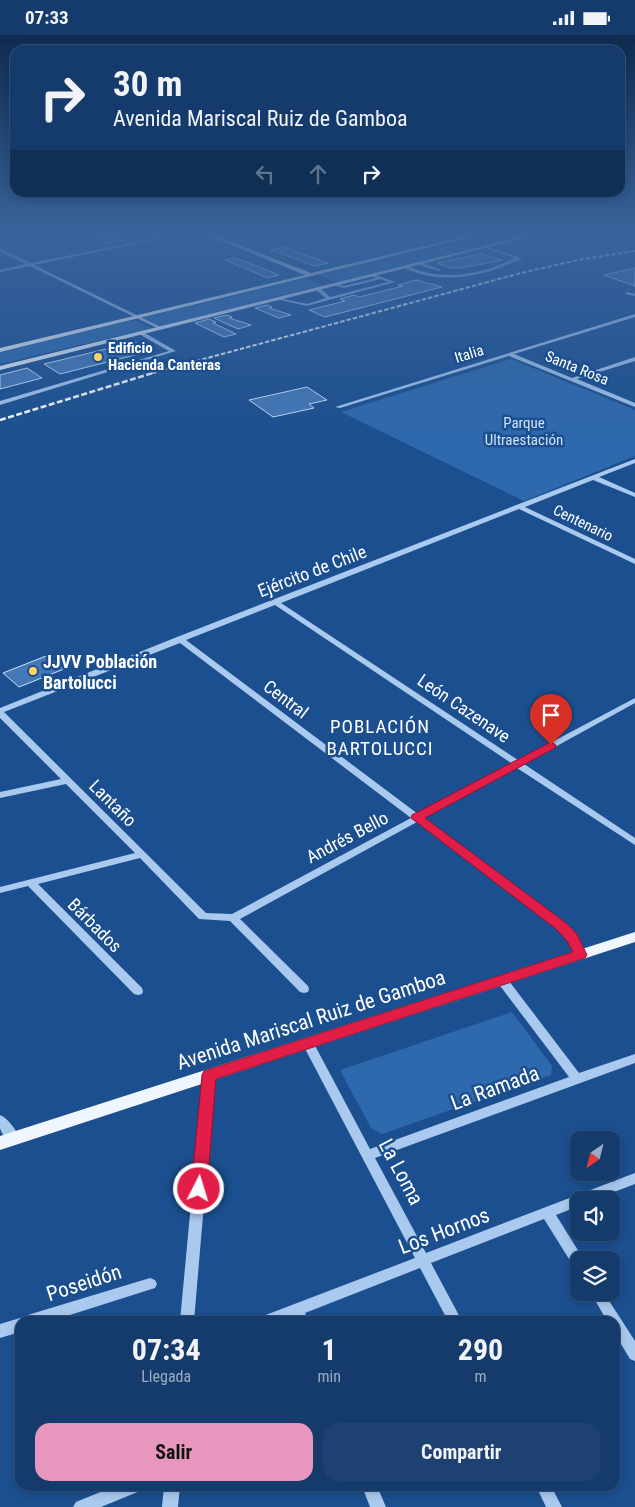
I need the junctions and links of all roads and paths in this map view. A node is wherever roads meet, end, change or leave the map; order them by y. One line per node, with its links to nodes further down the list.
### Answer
1 (107, 303): 7 (street)
2 (196, 303): 7 (main road)
3 (263, 303): 8 (main road)
4 (296, 303): 5 (street)
5 (315, 303)
6 (635, 315): 11 (street, Italia)
7 (136, 317): 8 (street); 10 (main road)
8 (159, 329): 9 (main road)
9 (141, 333): 13 (main road); 15 (street)
10 (0, 349)
11 (510, 354): 14 (street, Santa Rosa); 17 (street, Italia)
12 (635, 359): 14 (street)
13 (0, 368)
14 (573, 379): 16 (street, Santa Rosa)
15 (0, 403)
16 (635, 405)
17 (338, 407)
18 (635, 461): 19 (street, Ejército de Chile)
19 (595, 477): 20 (street); 21 (street, Ejército de Chile)
20 (635, 495)
21 (520, 507): 22 (street, Centenario); 23 (street, Ejército de Chile)
22 (635, 562)
23 (274, 602): 24 (street, Ejército de Chile); 27 (street, León Cazenave)
24 (180, 639): 26 (street, Ejército de Chile); 30 (street, Central)
25 (635, 700): 27 (street, Andrés Bello)
26 (0, 712): 28 (street, Lantaño)
27 (517, 763): 30 (street, Andrés Bello); 31 (street, León Cazenave)
28 (66, 781): 29 (street); 32 (street, Lantaño)
29 (0, 795)
30 (417, 818): 36 (street, Andrés Bello); 38 (street, Central)
31 (635, 842)
32 (140, 855): 33 (street); 35 (street, Lantaño)
33 (30, 882): 34 (street); 41 (street, Bárbados)
34 (0, 890)
35 (203, 917): 36 (street, Andrés Bello)
36 (233, 917): 40 (street)
37 (635, 937): 38 (main road, Avenida Mariscal Ruiz de Gamboa)
38 (581, 955): 39 (main road, Avenida Mariscal Ruiz de Gamboa)
39 (502, 980): 42 (main road, Avenida Mariscal Ruiz de Gamboa); 45 (street)
40 (304, 989)
41 (138, 991)
42 (308, 1043): 44 (main road, Avenida Mariscal Ruiz de Gamboa); 48 (street, La Loma)
43 (635, 1058): 45 (street, La Ramada)
44 (209, 1075): 47 (main road, Avenida Mariscal Ruiz de Gamboa); 56 (street)
45 (578, 1079): 48 (street, La Ramada)
46 (0, 1120): 47 (street)
47 (7, 1140)
48 (368, 1155): 52 (street, La Loma)
49 (635, 1178): 50 (street, Los Hornos)
50 (547, 1212): 51 (street); 52 (street, Los Hornos)
51 (571, 1251)
52 (423, 1261): 57 (street, Los Hornos); 58 (street, La Loma)
53 (150, 1284): 55 (street, Poseidón)
54 (602, 1301): 59 (street)
55 (47, 1316)
56 (187, 1316)
57 (300, 1316)
58 (453, 1316)
59 (612, 1316)
60 (15, 1326): 62 (street)
61 (620, 1329): 63 (street)
62 (0, 1331)
63 (635, 1353)
64 (122, 1491): 68 (street)
65 (172, 1491): 69 (street)
66 (371, 1491): 70 (street)
67 (546, 1491): 71 (street)
68 (81, 1507)
69 (170, 1507)
70 (378, 1507)
71 (554, 1507)

